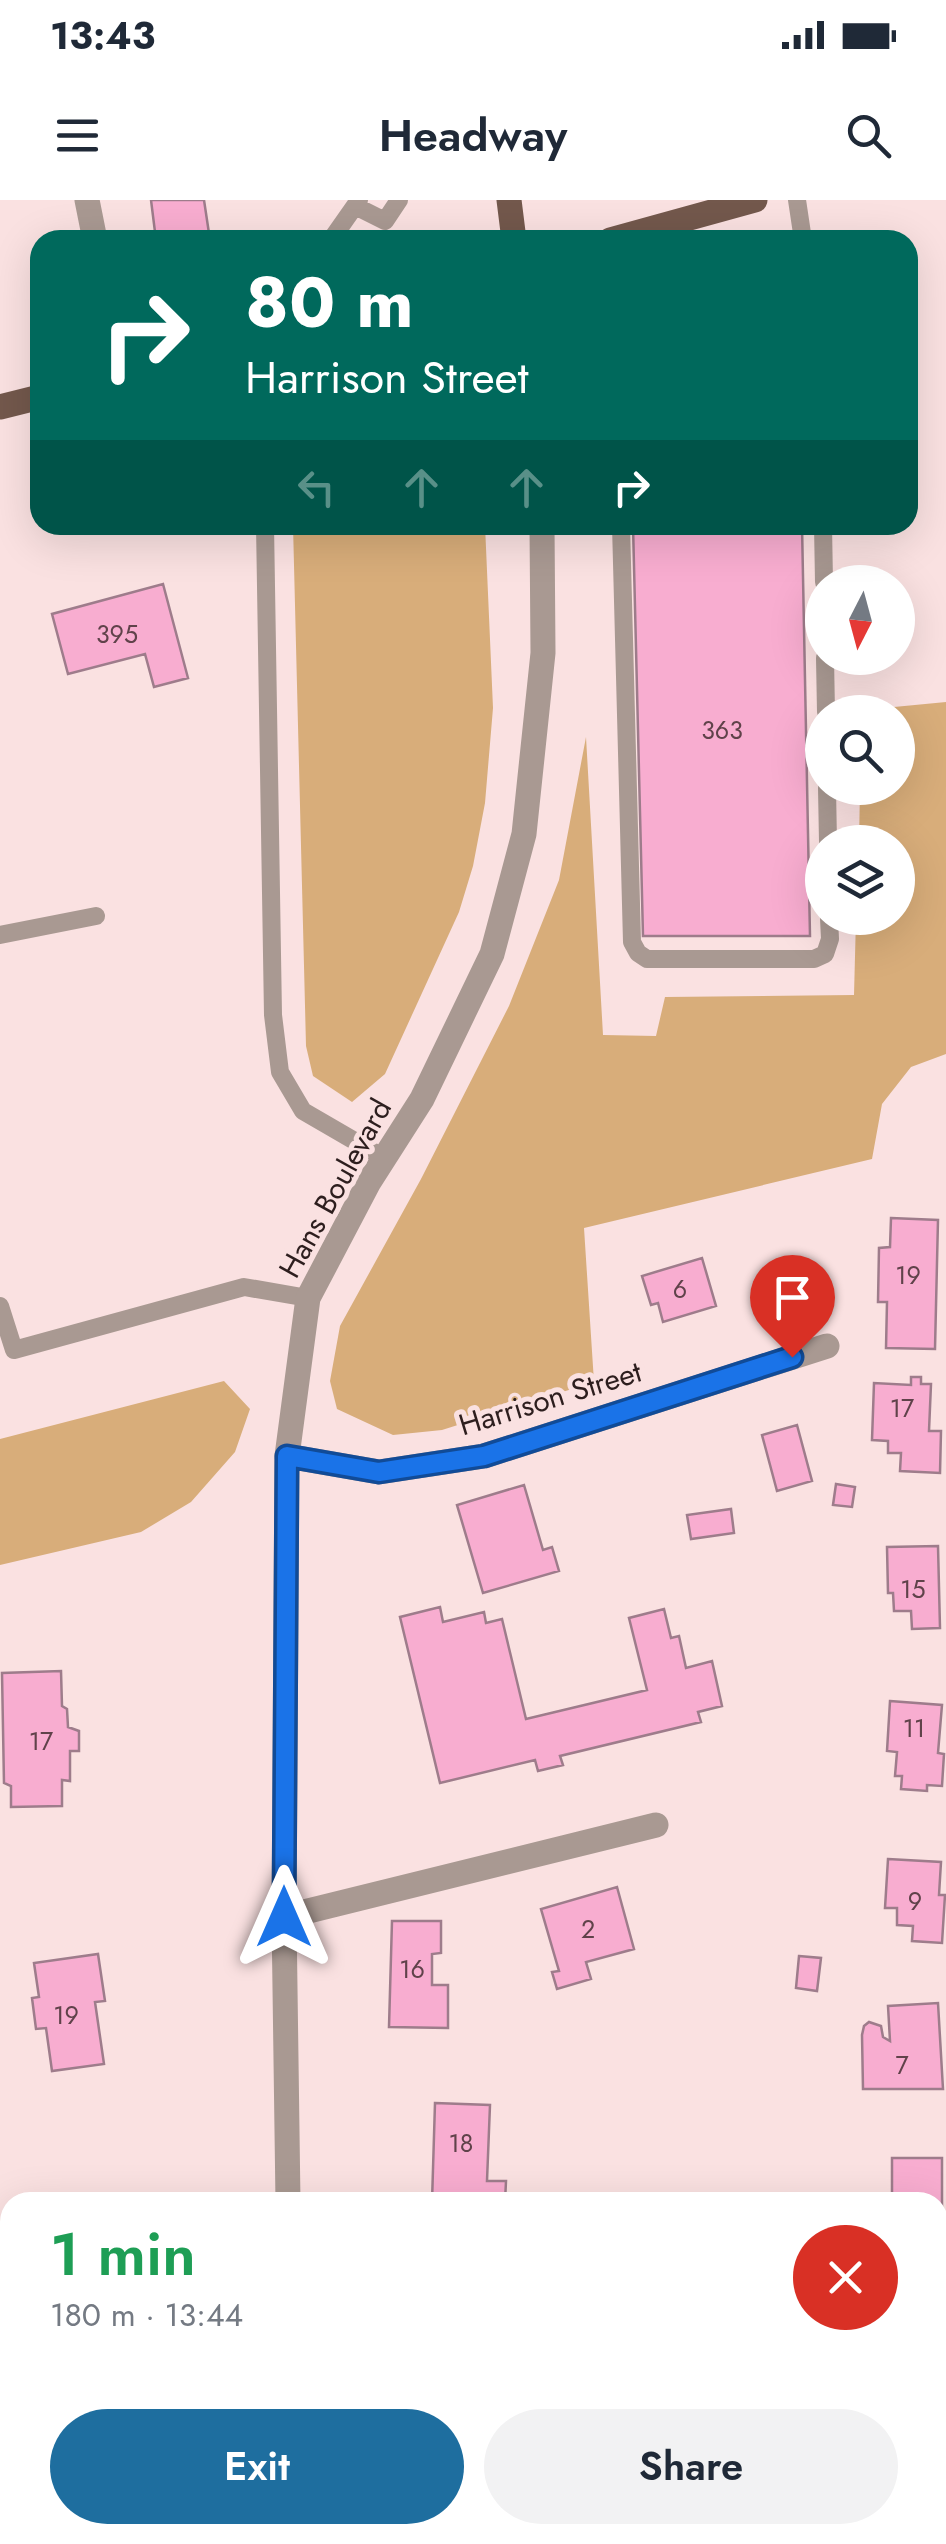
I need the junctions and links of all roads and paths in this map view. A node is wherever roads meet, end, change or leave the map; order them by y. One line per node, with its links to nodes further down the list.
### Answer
1 (88, 200): 7 (street)
2 (399, 200): 6 (lane)
3 (509, 200): 9 (main road)
4 (754, 200): 10 (main road)
5 (797, 200): 11 (lane)
6 (357, 203): 8 (lane)
7 (94, 230)
8 (338, 230)
9 (513, 230)
10 (646, 230)
11 (801, 230)
12 (30, 400): 13 (main road)
13 (0, 408)
14 (265, 535): 22 (lane)
15 (542, 535): 22 (street, Hans Boulevard)
16 (621, 535): 21 (lane)
17 (823, 535): 18 (lane)
18 (824, 565)
19 (96, 916): 20 (lane)
20 (0, 935)
21 (830, 935)
22 (384, 1158): 23 (street, Hans Boulevard)
23 (308, 1298): 26 (lane); 27 (street, Hans Boulevard)
24 (0, 1306): 26 (lane)
25 (827, 1346): 27 (street, Harrison Street)
26 (7, 1352)
27 (287, 1456): 29 (street, Hans Boulevard)
28 (656, 1825): 29 (street)
29 (284, 1917): 30 (street, Hans Boulevard)
30 (288, 2192)

